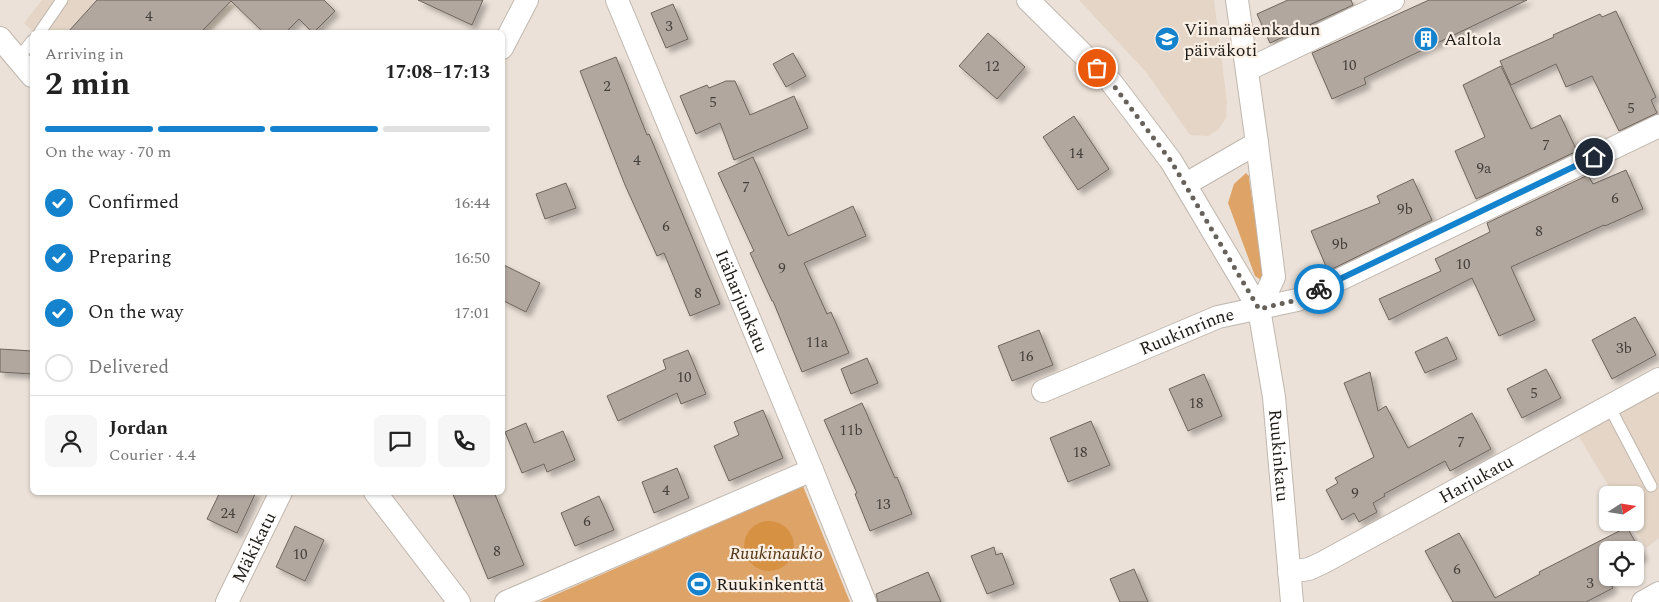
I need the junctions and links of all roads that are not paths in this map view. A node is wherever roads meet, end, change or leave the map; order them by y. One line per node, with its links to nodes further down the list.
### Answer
1 (62, 0): 7 (lane)
2 (527, 0): 9 (street)
3 (617, 0): 21 (street, Itäharjunkatu)
4 (1028, 0): 16 (street, Ruukinkatu)
5 (1237, 0): 12 (street)
6 (1393, 0): 12 (street)
7 (41, 30)
8 (0, 38): 11 (street)
9 (505, 42)
10 (30, 43): 11 (lane)
11 (18, 58): 13 (street)
12 (1247, 70): 15 (street)
13 (30, 73)
14 (1659, 126): 17 (street, Ruukinrinne)
15 (1257, 143): 16 (street); 17 (street)
16 (1186, 184): 17 (street, Ruukinkatu)
17 (1259, 309): 19 (street, Ruukinrinne); 25 (street, Ruukinkatu)
18 (1659, 379): 20 (street, Harjukatu)
19 (1043, 391)
20 (1609, 406): 22 (lane); 25 (street, Harjukatu)
21 (812, 470): 29 (street); 30 (street, Itäharjunkatu)
22 (1651, 486)
23 (280, 495): 27 (street, Mäkikatu)
24 (377, 495): 28 (street)
25 (1289, 572): 31 (street, Ruukinkatu)
26 (1659, 593): 32 (street)
27 (227, 602)
28 (459, 602)
29 (506, 602)
30 (865, 602)
31 (1292, 602)
32 (1643, 602)

